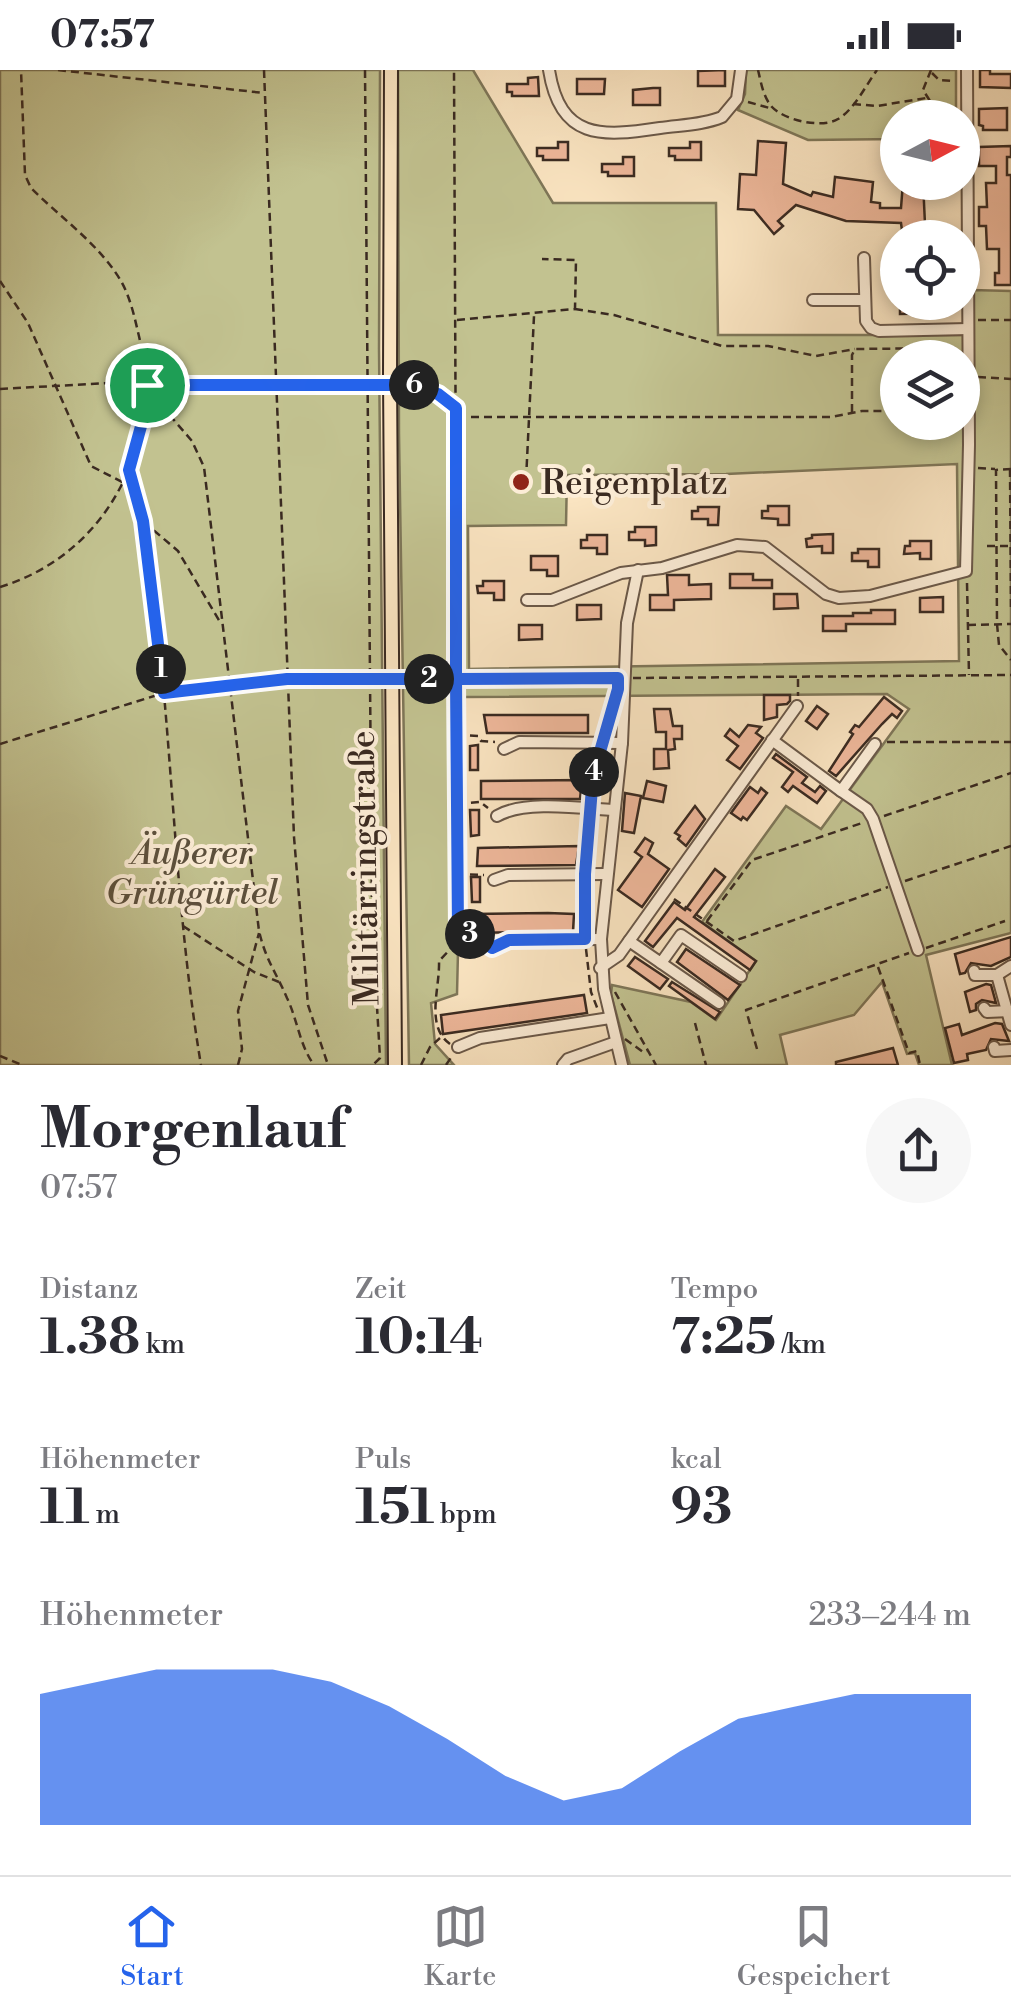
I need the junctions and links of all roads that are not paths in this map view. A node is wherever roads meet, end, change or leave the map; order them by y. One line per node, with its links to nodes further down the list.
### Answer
1 (391, 70): 40 (main road, Militärringstraße)
2 (549, 70): 3 (street)
3 (741, 70)
4 (967, 70): 8 (street)
5 (864, 258): 7 (street)
6 (813, 300): 7 (street)
7 (865, 300): 8 (street)
8 (968, 325): 9 (street)
9 (638, 570): 10 (street); 13 (street)
10 (527, 600)
11 (796, 706): 12 (street)
12 (772, 740): 16 (street); 22 (street)
13 (622, 743): 15 (street); 17 (street)
14 (880, 743): 16 (street)
15 (504, 749)
16 (841, 791): 24 (street)
17 (612, 810): 18 (street); 19 (street)
18 (497, 816)
19 (606, 874): 20 (street); 21 (street)
20 (494, 880)
21 (601, 939): 23 (street); 27 (street)
22 (629, 941): 25 (street); 27 (street)
23 (492, 948)
24 (918, 950)
25 (660, 963): 29 (street); 31 (street)
26 (1011, 966): 30 (street)
27 (600, 968): 34 (street)
28 (974, 971): 30 (street)
29 (742, 976)
30 (998, 976): 33 (street)
31 (719, 1003)
32 (984, 1008): 33 (street)
33 (1009, 1012): 35 (street)
34 (606, 1019): 36 (street); 38 (street)
35 (1011, 1025)
36 (616, 1042): 41 (street); 42 (street)
37 (994, 1047): 39 (street)
38 (458, 1048)
39 (1011, 1050)
40 (395, 1065)
41 (563, 1065)
42 (622, 1065)

